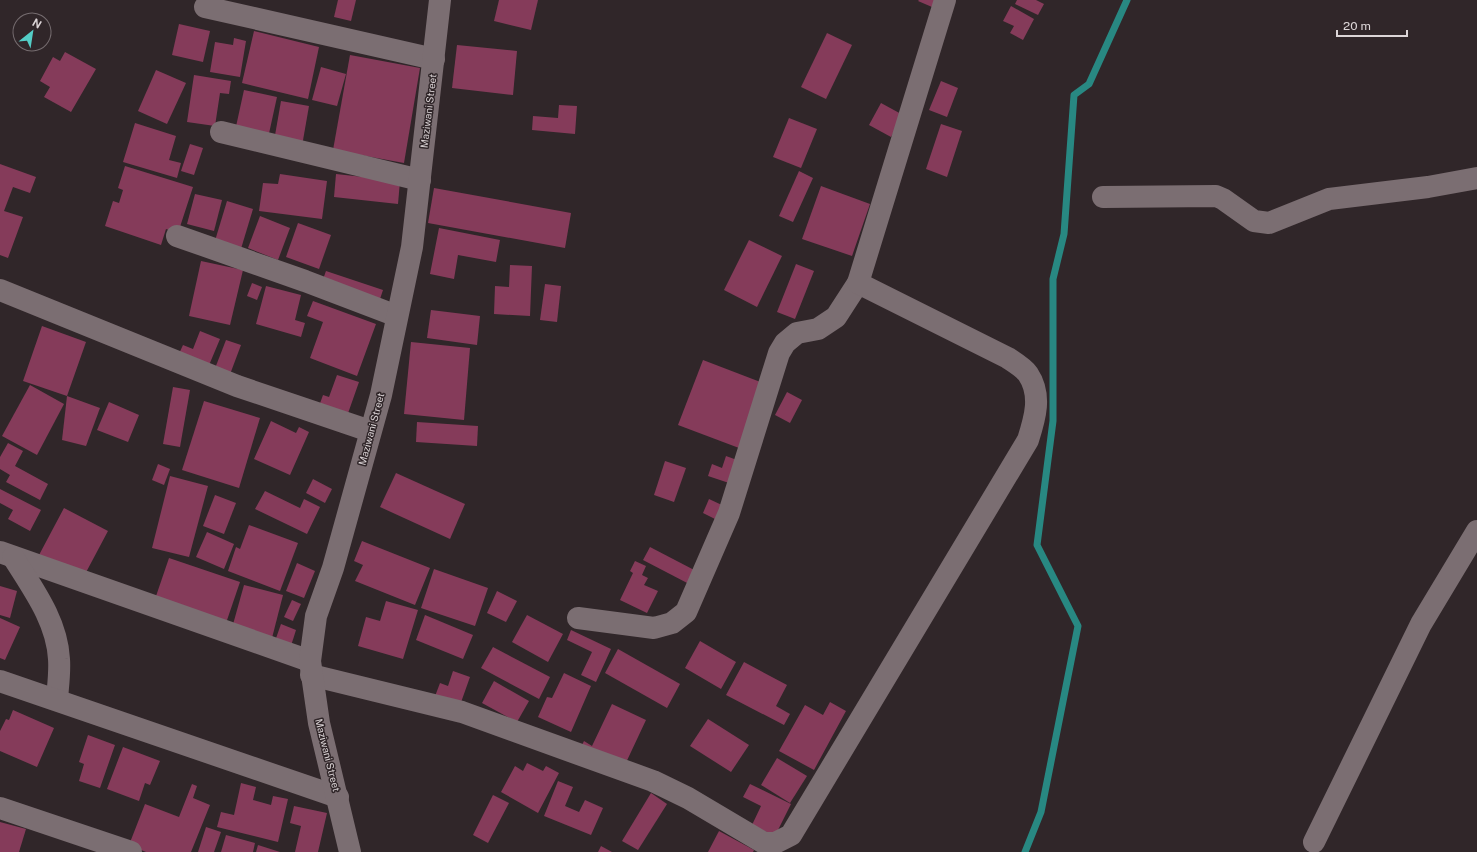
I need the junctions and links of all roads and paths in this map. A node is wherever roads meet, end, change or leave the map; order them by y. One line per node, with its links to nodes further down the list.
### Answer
1 (440, 0): 4 (street, Maziwani Street)
2 (945, 0): 10 (street)
3 (205, 8): 4 (street)
4 (434, 59): 7 (street, Maziwani Street)
5 (221, 132): 7 (street)
6 (1477, 178): 8 (street)
7 (420, 180): 12 (street, Maziwani Street)
8 (1103, 197)
9 (177, 236): 12 (street)
10 (858, 283): 16 (street); 17 (street)
11 (0, 290): 13 (street)
12 (397, 316): 13 (street, Maziwani Street)
13 (370, 431): 17 (street, Maziwani Street)
14 (1477, 531): 22 (street)
15 (7, 554): 17 (street); 19 (street)
16 (578, 618)
17 (310, 668): 20 (street, Maziwani Street)
18 (0, 681): 19 (street)
19 (56, 699): 20 (street)
20 (338, 797): 24 (street, Maziwani Street)
21 (0, 808): 23 (street)
22 (1314, 842)
23 (131, 852)
24 (350, 852)

